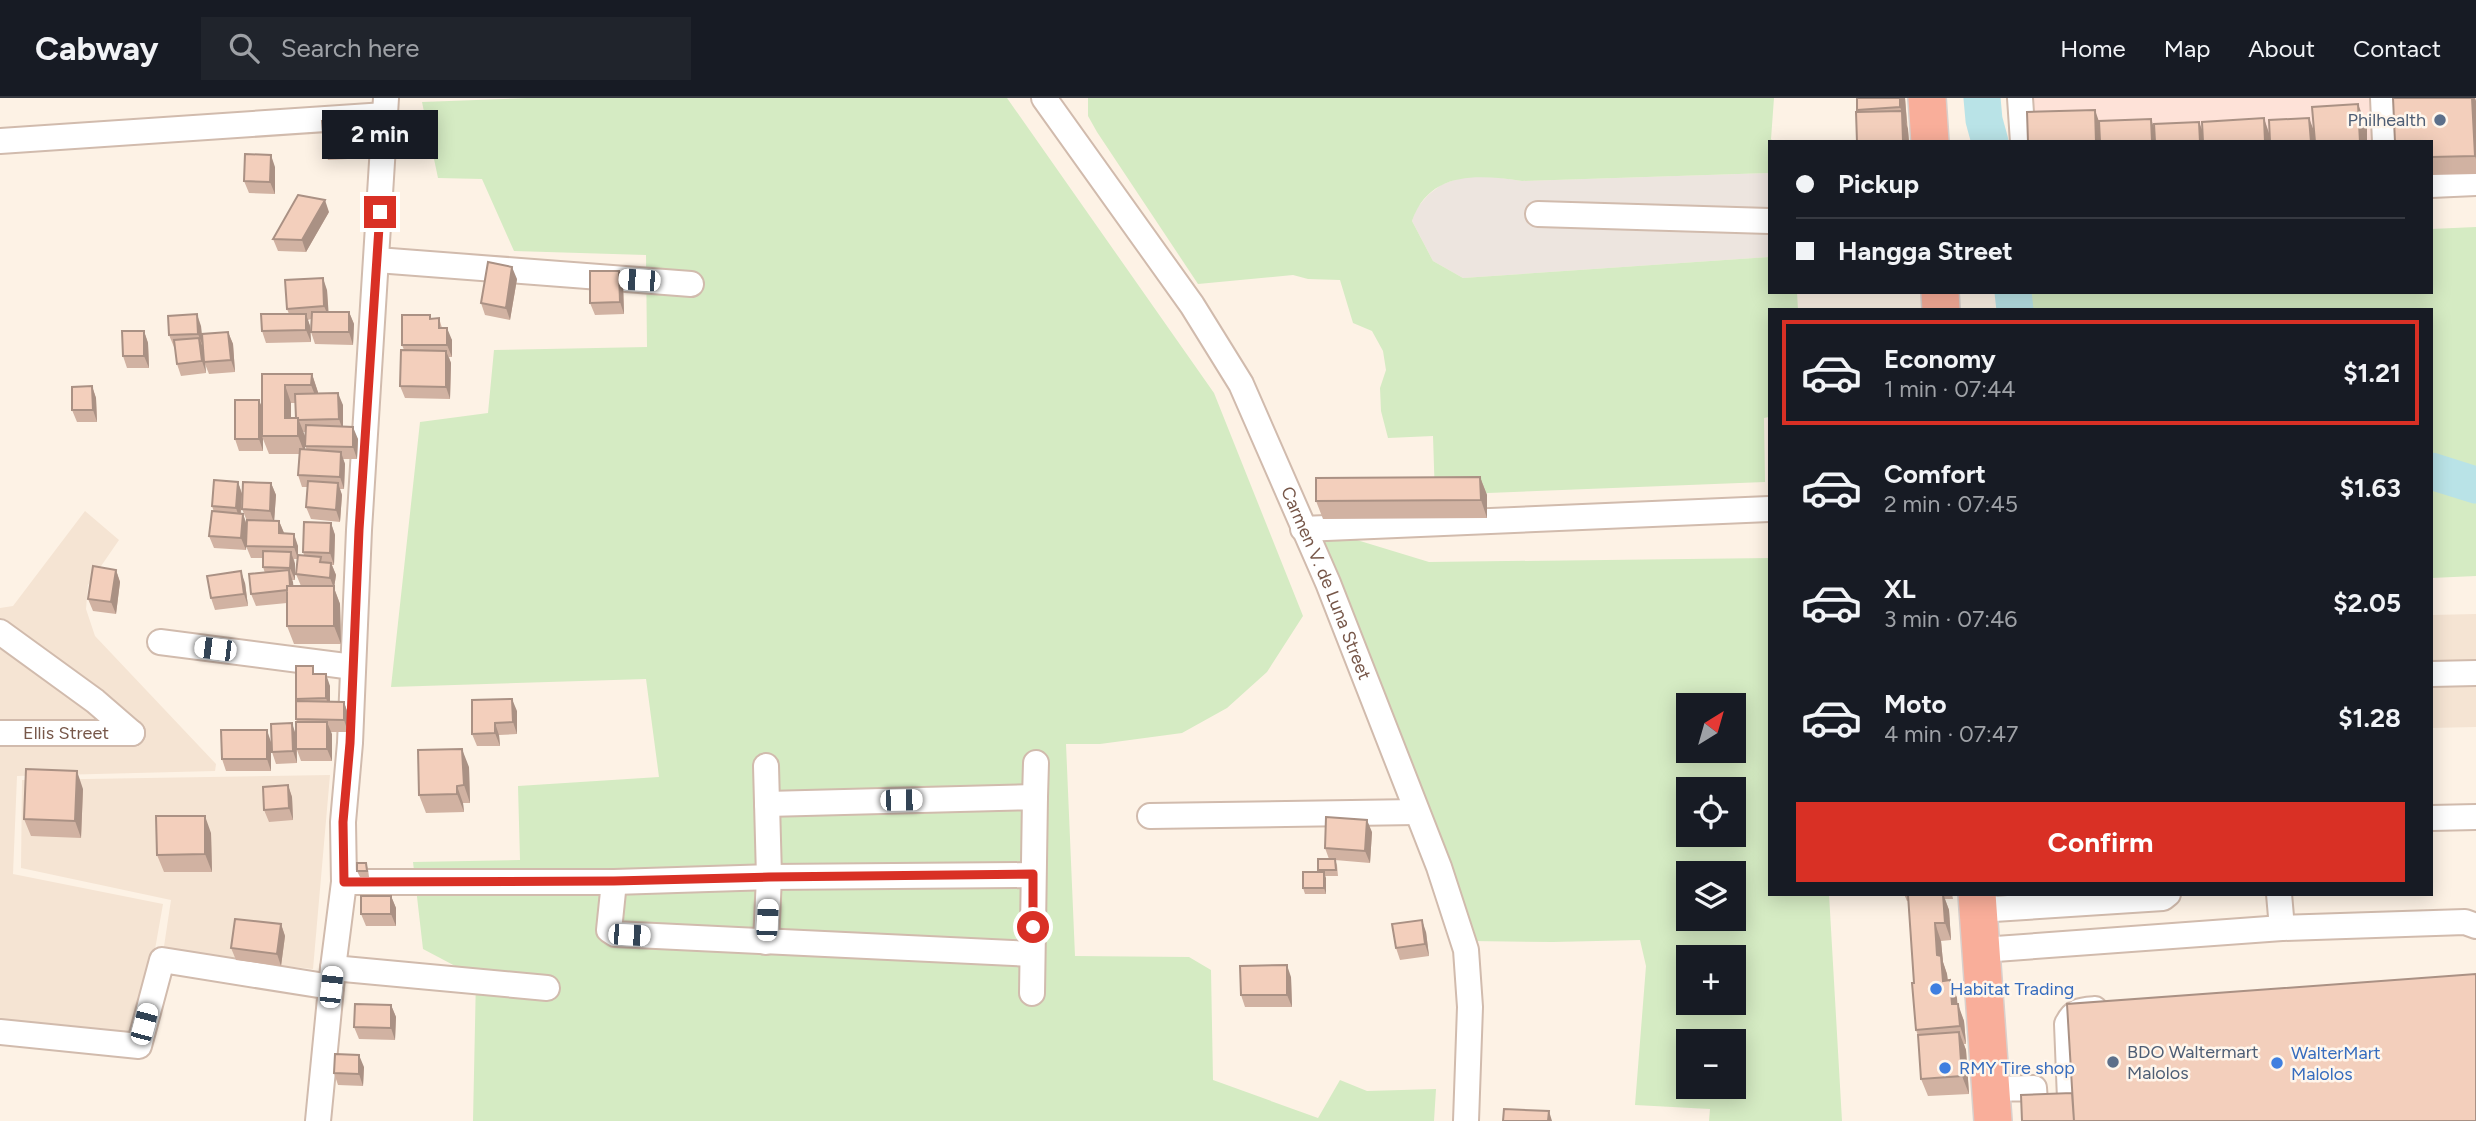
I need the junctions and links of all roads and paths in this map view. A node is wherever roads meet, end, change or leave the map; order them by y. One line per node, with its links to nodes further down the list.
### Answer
1 (1044, 98): 17 (street, Carmen V. de Luna Street)
2 (1927, 98): 6 (highway)
3 (2020, 98): 7 (street)
4 (2383, 98): 8 (street)
5 (385, 106): 9 (street); 14 (street)
6 (1930, 140)
7 (2023, 140)
8 (2385, 140)
9 (0, 141)
10 (2476, 183): 11 (street)
11 (2433, 185)
12 (1538, 214): 13 (street)
13 (1768, 221)
14 (377, 260): 15 (street); 20 (street)
15 (691, 284)
16 (1768, 509): 17 (street)
17 (1303, 529): 28 (street, Carmen V. de Luna Street)
18 (0, 632): 23 (street, Ellis Street)
19 (160, 642): 20 (street)
20 (353, 667): 35 (street)
21 (2476, 673): 22 (street)
22 (2433, 674)
23 (0, 733)
24 (1036, 763): 26 (street)
25 (766, 765): 27 (street)
26 (1035, 797): 27 (street); 32 (street)
27 (767, 804): 33 (street)
28 (1416, 812): 29 (street); 54 (street, Carmen V. de Luna Street)
29 (1150, 816)
30 (2476, 817): 31 (street)
31 (2433, 818)
32 (1033, 874): 33 (street); 44 (street)
33 (769, 877): 34 (street); 42 (street)
34 (614, 881): 35 (street); 42 (street)
35 (344, 882): 45 (street)
36 (2166, 896): 38 (street)
37 (2279, 896): 41 (street)
38 (2040, 900): 39 (street)
39 (1978, 902): 43 (highway)
40 (2476, 926): 41 (street)
41 (2282, 928): 43 (street)
42 (766, 942): 44 (street)
43 (1982, 950): 52 (highway)
44 (1032, 954): 47 (street)
45 (332, 977): 46 (street); 49 (street); 53 (street)
46 (547, 988)
47 (1032, 993)
48 (2118, 1007): 50 (street)
49 (0, 1032)
50 (2070, 1099)
51 (2035, 1101): 52 (street)
52 (1992, 1105)
53 (318, 1121)
54 (1466, 1121)

